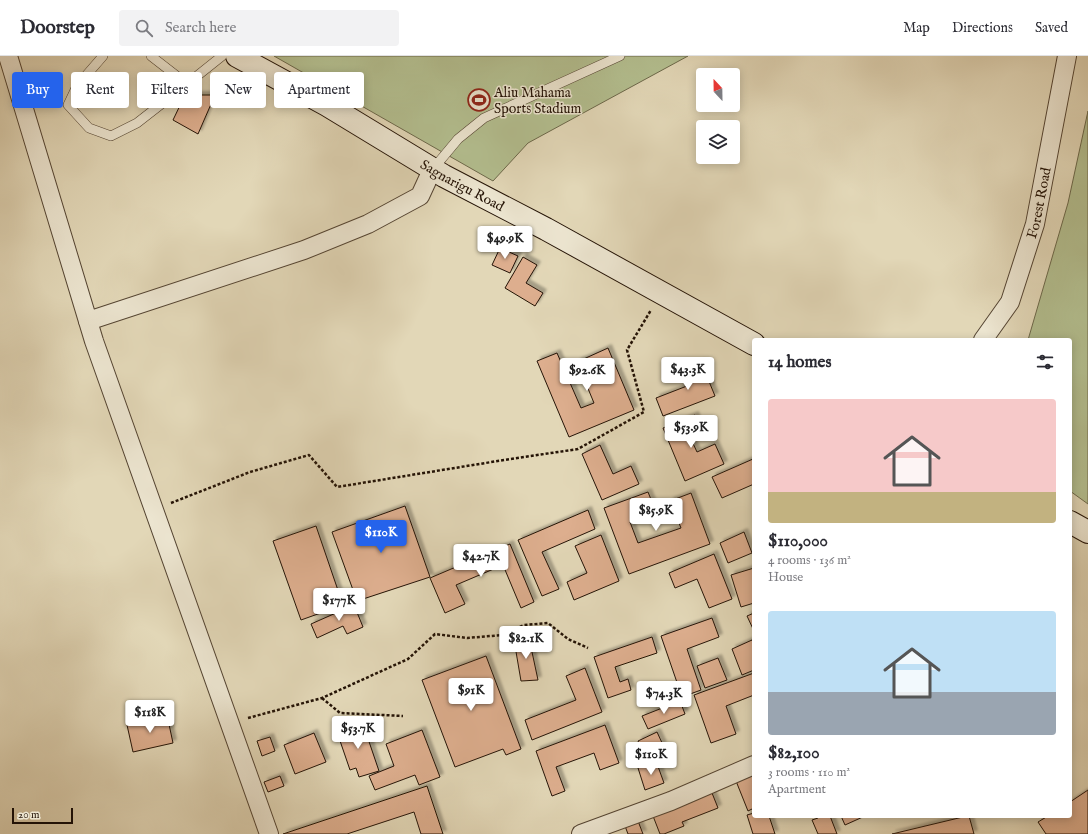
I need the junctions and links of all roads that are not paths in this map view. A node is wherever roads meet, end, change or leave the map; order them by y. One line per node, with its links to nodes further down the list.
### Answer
1 (8, 56): 12 (street)
2 (103, 56): 10 (lane)
3 (151, 56): 8 (lane)
4 (222, 56): 9 (lane)
5 (237, 56): 11 (main road, Sagnarigu Road)
6 (620, 56): 11 (lane)
7 (1067, 56): 13 (street, Forest Road)
8 (172, 72)
9 (202, 72)
10 (156, 108)
11 (432, 170): 12 (street); 14 (main road, Sagnarigu Road)
12 (88, 321): 18 (street)
13 (984, 338)
14 (752, 343)
15 (1072, 523): 16 (main road)
16 (1088, 532)
17 (752, 766): 19 (street)
18 (269, 834)
19 (582, 834)

